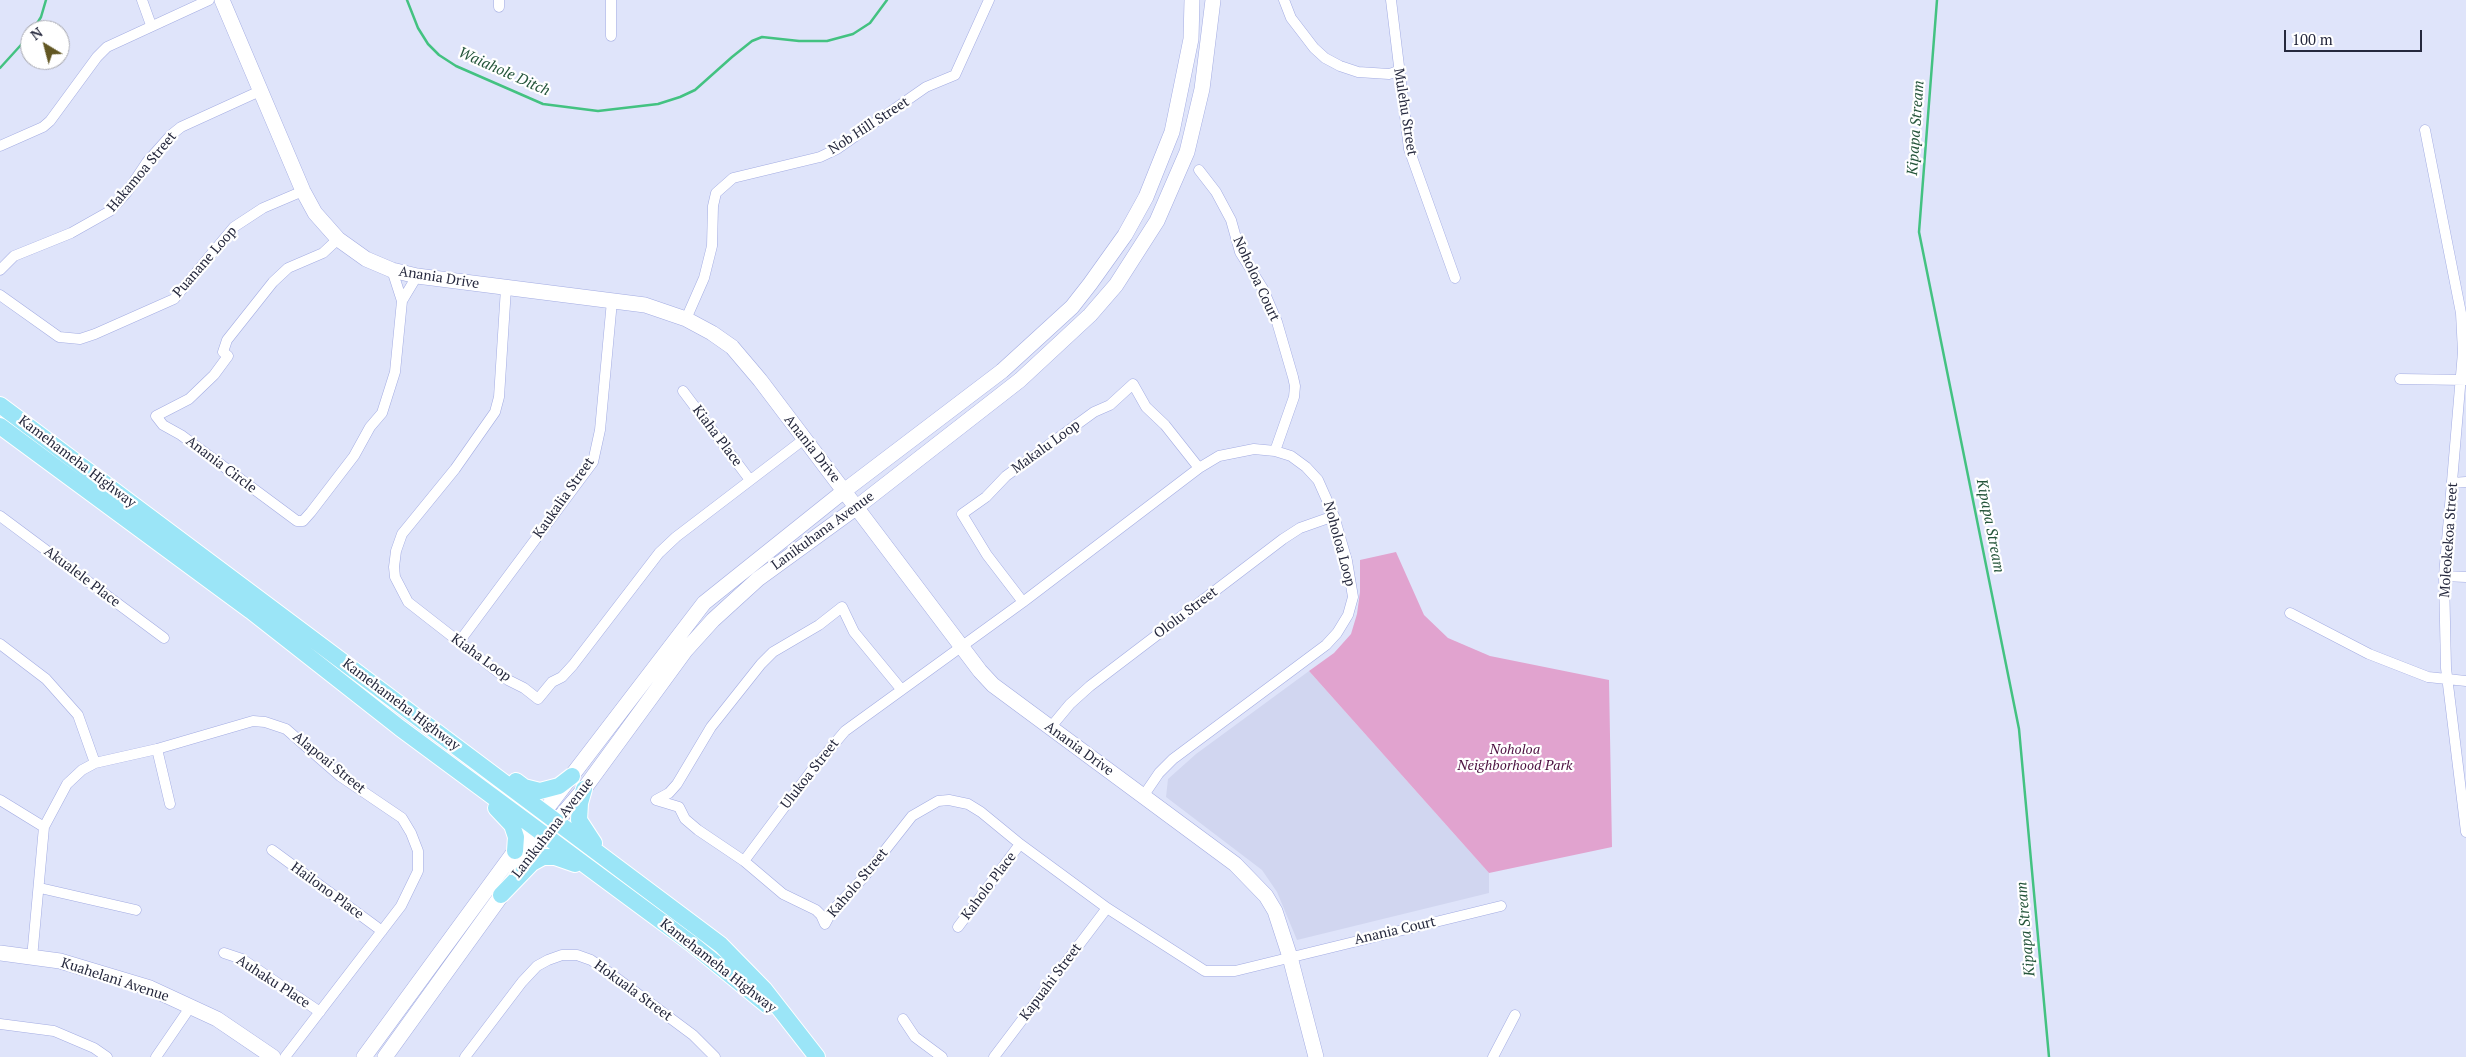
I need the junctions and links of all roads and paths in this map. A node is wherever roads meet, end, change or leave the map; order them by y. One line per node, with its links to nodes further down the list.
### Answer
1 (142, 0): 10 (street)
2 (209, 0): 10 (street)
3 (222, 0): 13 (street, Anania Drive)
4 (611, 0): 11 (street)
5 (988, 0): 27 (street, Nob Hill Street)
6 (1192, 0): 39 (street, Lanikuhana Avenue)
7 (1213, 0): 40 (street, Lanikuhana Avenue)
8 (1284, 0): 12 (street)
9 (1391, 0): 12 (street, Mulehu Street)
10 (152, 26): 15 (street)
11 (611, 36)
12 (1399, 72): 22 (street, Mulehu Street)
13 (260, 91): 17 (street, Anania Drive); 19 (street, Hakamoa Street)
14 (2425, 130): 29 (street, Moleokekoa Street)
15 (0, 146)
16 (1199, 170): 34 (street, Noholoa Court)
17 (303, 191): 18 (street, Anania Drive); 24 (street, Puanane Loop)
18 (338, 239): 20 (street, Anania Drive); 25 (street, Anania Circle)
19 (0, 270)
20 (392, 270): 21 (street, Anania Drive); 25 (street, Anania Circle)
21 (418, 276): 23 (street, Anania Drive); 25 (street, Anania Circle)
22 (1455, 278)
23 (506, 288): 26 (street, Anania Drive); 48 (street, Kiaha Loop)
24 (0, 295)
25 (402, 301)
26 (612, 301): 27 (street, Anania Drive); 48 (street, Kaukalia Street)
27 (686, 319): 33 (street, Anania Drive)
28 (2400, 379): 29 (street)
29 (2464, 380): 38 (street, Moleokekoa Street)
30 (683, 391): 36 (street, Kiaha Place)
31 (0, 405): 53 (main road, Kamehameha Highway)
32 (0, 426): 55 (main road, Kamehameha Highway)
33 (803, 440): 36 (street, Kiaha Loop); 39 (street, Anania Drive)
34 (1274, 451): 35 (street, Noholoa Loop); 42 (street, Noholoa Loop)
35 (1199, 468): 45 (street, Noholoa Loop); 45 (street, Makalu Loop)
36 (750, 480): 48 (street, Kiaha Loop)
37 (2466, 482): 38 (street)
38 (2452, 483): 43 (street, Moleokekoa Street)
39 (844, 491): 40 (street, Anania Drive); 60 (street, Lanikuhana Avenue)
40 (857, 507): 50 (street, Anania Drive); 61 (street, Lanikuhana Avenue)
41 (0, 516): 47 (street, Akualele Place)
42 (1334, 516): 56 (street, Ololu Street); 62 (street, Noholoa Loop)
43 (2444, 576): 44 (street); 51 (street, Moleokekoa Street)
44 (2466, 577)
45 (1023, 602): 50 (street, Noholoa Loop)
46 (2290, 613): 51 (street)
47 (164, 638)
48 (459, 642)
49 (0, 644): 58 (street)
50 (962, 647): 54 (street, Ulukoa Street); 56 (street, Anania Drive)
51 (2447, 680): 52 (street); 59 (street, Moleokekoa Street)
52 (2466, 681)
53 (381, 689): 60 (main road); 65 (main road, Kamehameha Highway)
54 (901, 689): 73 (street, Ulukoa Street); 73 (street, Kaholo Street)
55 (400, 728): 67 (main road, Kamehameha Highway); 71 (main road)
56 (1050, 728): 62 (street, Anania Drive)
57 (157, 748): 58 (street, Alapoai Street); 64 (street); 81 (street, Alapoai Street)
58 (96, 763): 66 (street, Alapoai Street)
59 (2462, 774): 68 (street, Moleokekoa Street)
60 (572, 776): 65 (street, Lanikuhana Avenue)
61 (584, 789): 65 (street, Lanikuhana Avenue); 72 (main road)
62 (1144, 795): 84 (street, Anania Drive)
63 (0, 800): 66 (street)
64 (170, 804)
65 (551, 817): 67 (street, Lanikuhana Avenue); 72 (main road, Kamehameha Highway)
66 (44, 827): 75 (street, Alapoai Street)
67 (539, 830): 71 (street, Lanikuhana Avenue); 74 (main road, Kamehameha Highway); 76 (street, Lanikuhana Avenue)
68 (2466, 832)
69 (1020, 844): 73 (street, Kaholo Street); 78 (street, Kaholo Street); 80 (street, Kaholo Place)
70 (272, 850): 81 (street, Hailono Place)
71 (515, 851): 96 (street, Lanikuhana Avenue)
72 (605, 857): 90 (main road, Kamehameha Highway)
73 (744, 861)
74 (589, 869): 76 (main road); 90 (main road, Kamehameha Highway)
75 (40, 888): 79 (street); 85 (street, Alapoai Street)
76 (501, 895): 97 (street, Lanikuhana Avenue)
77 (1501, 906): 84 (street, Anania Court)
78 (1107, 908): 84 (street, Kaholo Street); 102 (street, Kapuahi Street)
79 (136, 910)
80 (958, 927)
81 (382, 931): 87 (street, Alapoai Street)
82 (0, 953): 85 (street, Kuahelani Avenue)
83 (224, 953): 87 (street, Auhaku Place)
84 (1290, 957): 103 (street, Anania Drive)
85 (32, 958): 86 (street, Kuahelani Avenue)
86 (191, 1006): 93 (street); 94 (street, Kuahelani Avenue)
87 (320, 1012): 95 (street, Alapoai Street)
88 (1515, 1015): 104 (street)
89 (903, 1019): 101 (street)
90 (787, 1021): 100 (main road, Kamehameha Highway)
91 (0, 1024): 92 (street)
92 (107, 1057)
93 (156, 1057)
94 (273, 1057)
95 (285, 1057)
96 (364, 1057)
97 (385, 1057)
98 (465, 1057): 99 (street, Hokuala Street)
99 (715, 1057)
100 (817, 1057)
101 (942, 1057)
102 (994, 1057)
103 (1316, 1057)
104 (1493, 1057)

